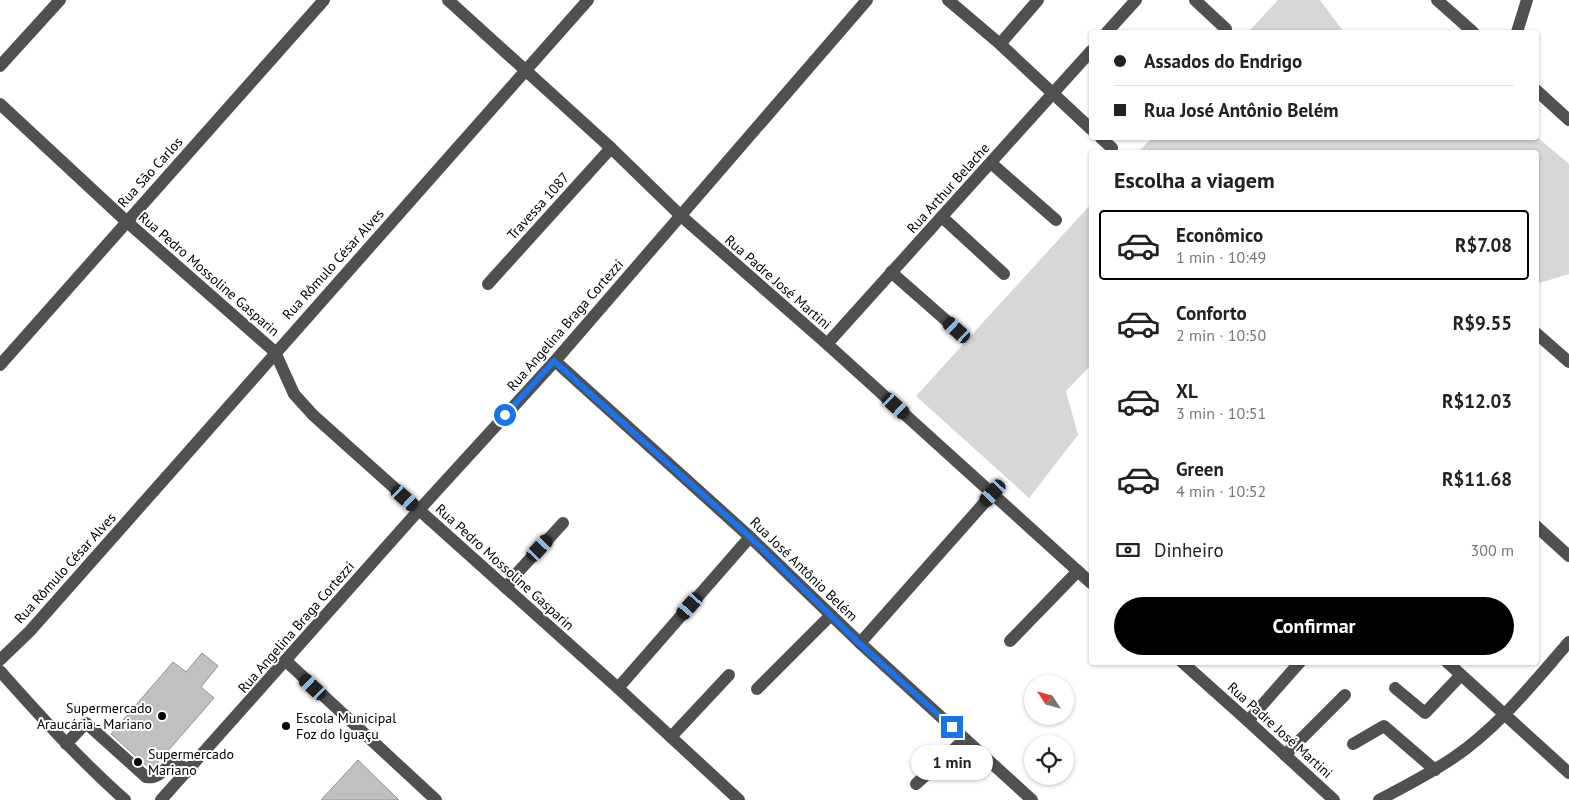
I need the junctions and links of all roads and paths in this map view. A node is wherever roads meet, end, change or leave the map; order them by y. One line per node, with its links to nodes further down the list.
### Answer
1 (60, 0): 19 (street)
2 (324, 0): 33 (street, Rua São Carlos)
3 (448, 0): 20 (street, Rua Padre José Martini)
4 (588, 0): 20 (street, Rua Rômulo César Alves)
5 (867, 0): 30 (street, Rua Angelina Braga Cortezzi)
6 (948, 0): 17 (street)
7 (1038, 0): 17 (street)
8 (1136, 0): 14 (street)
9 (1195, 0): 12 (street)
10 (1437, 0): 15 (street)
11 (1526, 0): 16 (street)
12 (1208, 4): 13 (street)
13 (1226, 28)
14 (1113, 30)
15 (1471, 30)
16 (1518, 30)
17 (1000, 44): 21 (street)
18 (1089, 52): 21 (street, Rua Arthur Belache)
19 (0, 66)
20 (526, 70): 27 (street, Rua Padre José Martini); 40 (street, Rua Rômulo César Alves)
21 (1054, 93): 25 (street); 29 (street, Rua Arthur Belache)
22 (1539, 93): 24 (street)
23 (0, 104): 33 (street, Rua Pedro Mossoline Gasparin)
24 (1569, 120)
25 (1089, 127)
26 (1103, 140): 28 (street)
27 (611, 148): 30 (street, Rua Padre José Martini); 36 (street, Travessa 1087)
28 (1112, 148)
29 (991, 163): 31 (street, Rua Arthur Belache); 32 (street)
30 (680, 215): 39 (street, Rua Padre José Martini); 41 (street, Rua Angelina Braga Cortezzi)
31 (942, 217): 34 (street, Rua Arthur Belache); 35 (street)
32 (1056, 220)
33 (126, 221): 40 (street, Rua Pedro Mossoline Gasparin); 43 (street, Rua São Carlos)
34 (892, 272): 37 (street); 39 (street, Rua Arthur Belache)
35 (1004, 274)
36 (488, 284)
37 (957, 330)
38 (1539, 336): 42 (street)
39 (827, 344): 44 (street, Rua Padre José Martini)
40 (275, 352): 45 (street, Rua Pedro Mossoline Gasparin); 57 (street, Rua Rômulo César Alves)
41 (554, 361): 45 (street, Rua Angelina Braga Cortezzi); 48 (street, Rua José Antônio Belém)
42 (1569, 362)
43 (0, 365)
44 (993, 493): 50 (street, Rua Padre José Martini); 56 (street)
45 (419, 510): 52 (street, Rua Pedro Mossoline Gasparin); 58 (street, Rua Angelina Braga Cortezzi)
46 (563, 523): 52 (street)
47 (1539, 529): 49 (street)
48 (750, 537): 53 (street, Rua José Antônio Belém); 65 (street)
49 (1569, 556)
50 (1078, 571): 51 (street, Rua Padre José Martini); 54 (street)
51 (1089, 581)
52 (506, 588): 65 (street, Rua Pedro Mossoline Gasparin)
53 (831, 615): 56 (street, Rua José Antônio Belém); 67 (street)
54 (1010, 641)
55 (1569, 642): 69 (street)
56 (860, 644): 72 (street, Rua José Antônio Belém)
57 (0, 660)
58 (286, 661): 77 (street, Rua Angelina Braga Cortezzi); 82 (street)
59 (1185, 665): 70 (street, Rua Padre José Martini)
60 (1297, 665): 70 (street)
61 (1450, 665): 64 (street)
62 (0, 671): 73 (street)
63 (729, 675): 71 (street)
64 (1461, 675): 66 (street); 69 (street)
65 (618, 688): 71 (street, Rua Pedro Mossoline Gasparin)
66 (1395, 688)
67 (758, 689)
68 (1345, 695): 75 (street)
69 (1504, 714): 76 (street); 78 (street)
70 (1248, 720): 75 (street, Rua Padre José Martini)
71 (671, 738): 83 (street, Rua Pedro Mossoline Gasparin)
72 (965, 739): 79 (street); 84 (street, Rua José Antônio Belém)
73 (66, 744): 77 (street); 80 (street)
74 (1352, 744): 76 (street)
75 (1285, 755): 85 (street, Rua Padre José Martini)
76 (1435, 770): 86 (street)
77 (187, 772): 81 (street, Rua Angelina Braga Cortezzi)
78 (1569, 773)
79 (916, 784)
80 (125, 800)
81 (161, 800)
82 (436, 800)
83 (739, 800)
84 (1032, 800)
85 (1334, 800)
86 (1379, 800)

